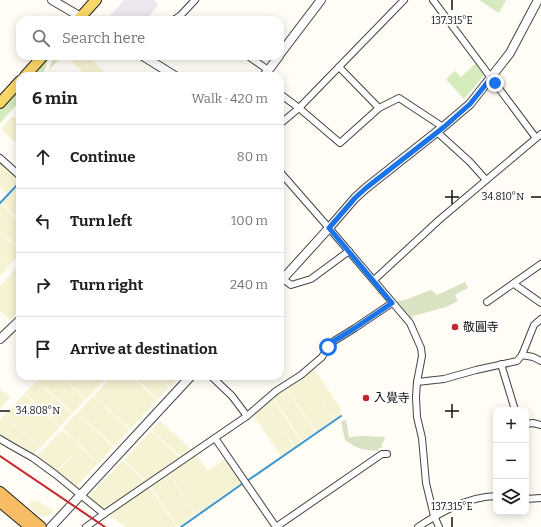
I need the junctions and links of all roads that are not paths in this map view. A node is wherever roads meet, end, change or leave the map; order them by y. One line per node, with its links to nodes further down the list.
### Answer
1 (52, 0): 8 (street)
2 (96, 0): 9 (main road)
3 (195, 0): 10 (street)
4 (321, 0): 11 (street)
5 (404, 0): 16 (street)
6 (433, 0): 21 (street)
7 (538, 0): 21 (street)
8 (77, 16)
9 (84, 16)
10 (180, 16)
11 (284, 48)
12 (39, 60): 17 (main road)
13 (149, 60): 18 (street)
14 (252, 60): 19 (street)
15 (275, 60): 20 (street)
16 (339, 67): 25 (street); 26 (street)
17 (29, 72)
18 (169, 72)
19 (265, 72)
20 (267, 72)
21 (491, 78): 28 (street); 29 (street)
22 (16, 85): 24 (main road)
23 (284, 97): 25 (street)
24 (0, 103)
25 (299, 108): 26 (street); 27 (street)
26 (378, 108): 28 (street)
27 (284, 121)
28 (440, 130): 33 (street); 34 (street)
29 (539, 136): 33 (street)
30 (0, 158): 31 (street)
31 (16, 172)
32 (284, 177): 34 (street)
33 (486, 180): 38 (street)
34 (329, 228): 35 (street); 37 (street)
35 (349, 251): 38 (street); 39 (street)
36 (541, 264): 40 (street)
37 (284, 278)
38 (374, 280): 42 (street)
39 (284, 282)
40 (514, 284): 41 (street); 43 (street)
41 (487, 302)
42 (392, 303): 52 (street); 54 (street)
43 (541, 303)
44 (541, 319): 47 (street)
45 (16, 324): 46 (street)
46 (0, 339)
47 (522, 355): 48 (street); 49 (street)
48 (541, 361)
49 (501, 364): 52 (street); 53 (street)
50 (188, 380): 61 (street)
51 (215, 380): 54 (street)
52 (417, 382): 67 (street)
53 (514, 407)
54 (247, 416): 57 (street)
55 (529, 424): 56 (street)
56 (541, 425)
57 (214, 438): 66 (street); 72 (street)
58 (0, 439): 61 (street)
59 (387, 454): 72 (street)
60 (0, 492): 69 (highway)
61 (80, 494): 66 (street); 70 (street)
62 (493, 496): 67 (street)
63 (541, 498): 64 (street)
64 (529, 499)
65 (0, 502): 68 (highway)
66 (104, 514): 71 (street)
67 (434, 516): 73 (street); 74 (street)
68 (30, 527)
69 (41, 527)
70 (51, 527)
71 (86, 527)
72 (276, 527)
73 (418, 527)
74 (439, 527)

